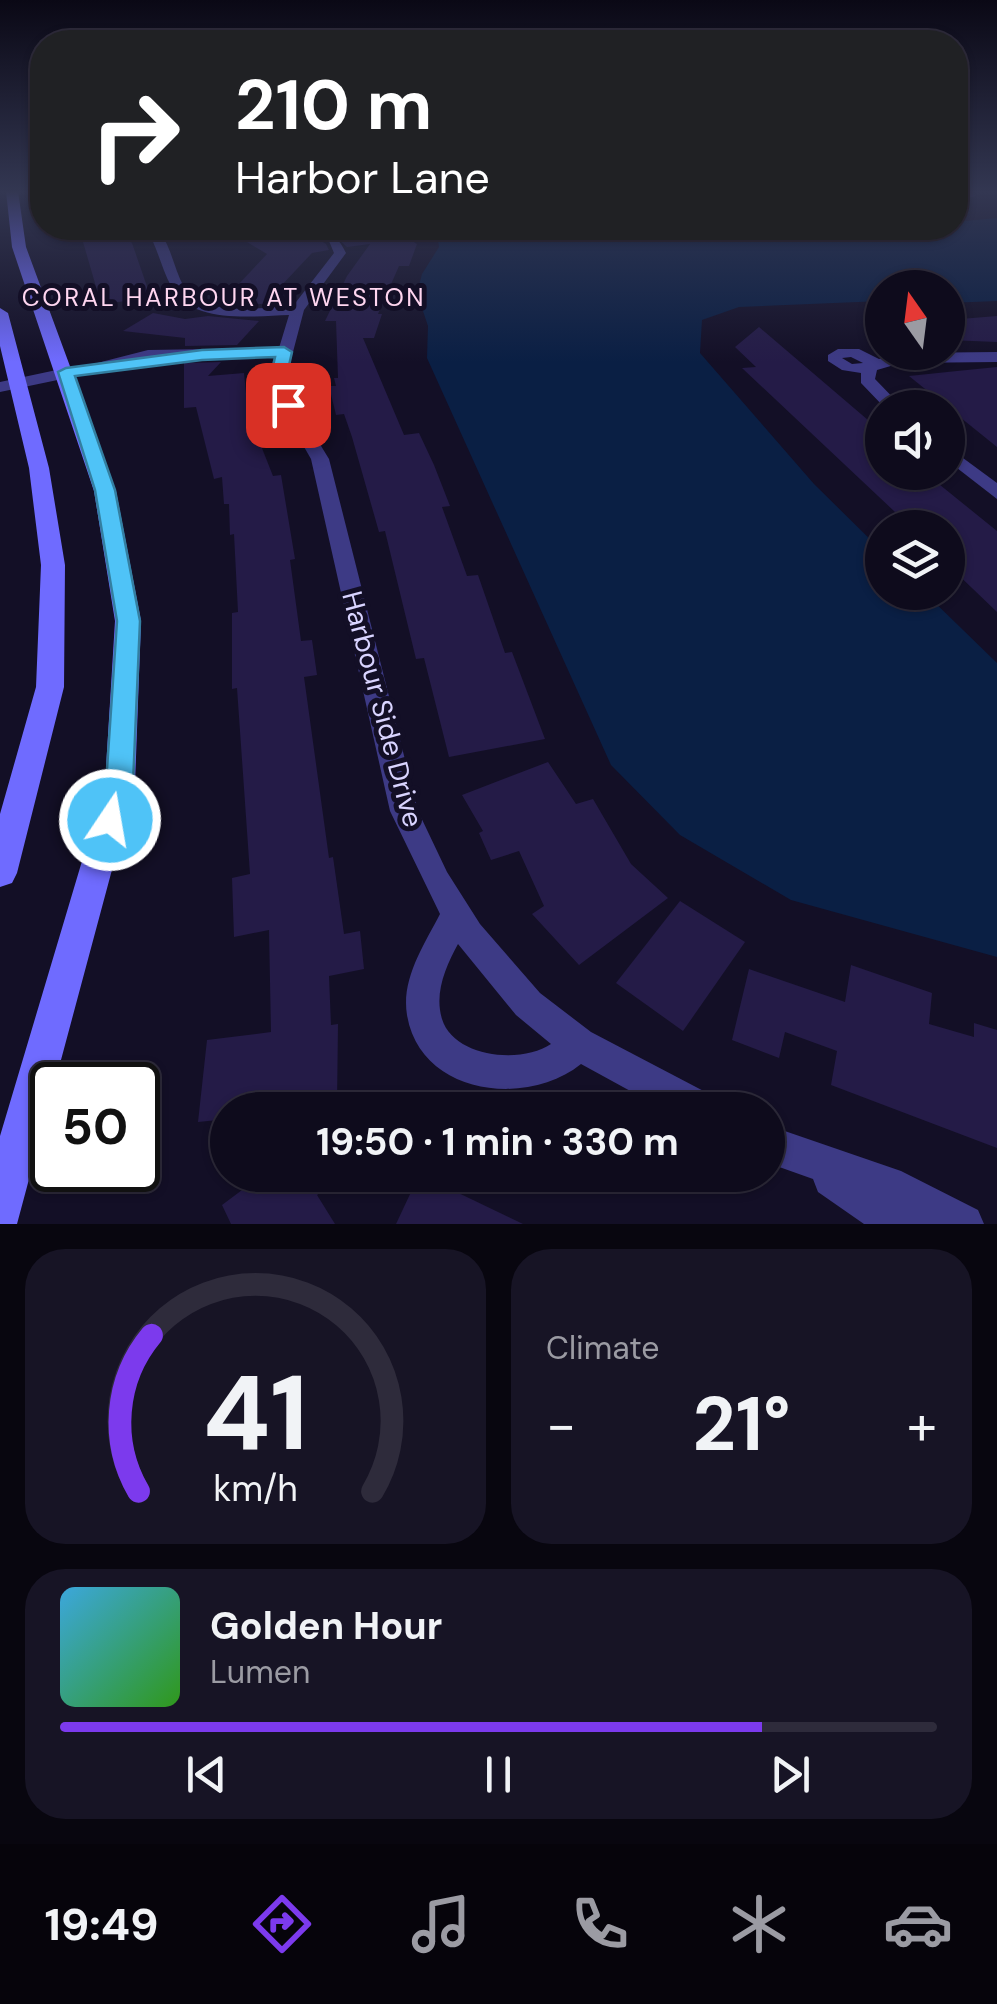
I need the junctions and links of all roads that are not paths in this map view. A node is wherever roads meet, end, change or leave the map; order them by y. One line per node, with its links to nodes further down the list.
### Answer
1 (19, 248): 9 (main road)
2 (166, 248): 4 (street)
3 (338, 248): 4 (street, Harbour Side Drive)
4 (297, 310): 6 (street, Harbour Side Drive)
5 (0, 313): 10 (main road)
6 (284, 352): 7 (street); 15 (street, Harbour Side Drive)
7 (154, 357): 9 (street); 9 (street)
8 (997, 357): 11 (street)
9 (66, 372): 10 (street); 20 (main road)
10 (10, 385): 14 (main road)
11 (876, 390)
12 (965, 466): 13 (street)
13 (997, 493)
14 (0, 873)
15 (457, 914): 16 (street, Harbour Side Drive); 16 (street)
16 (580, 1044): 17 (street, Harbour Side Drive)
17 (669, 1092)
18 (785, 1150): 22 (street)
19 (785, 1152): 21 (street)
20 (0, 1210)
21 (898, 1224)
22 (964, 1224)

